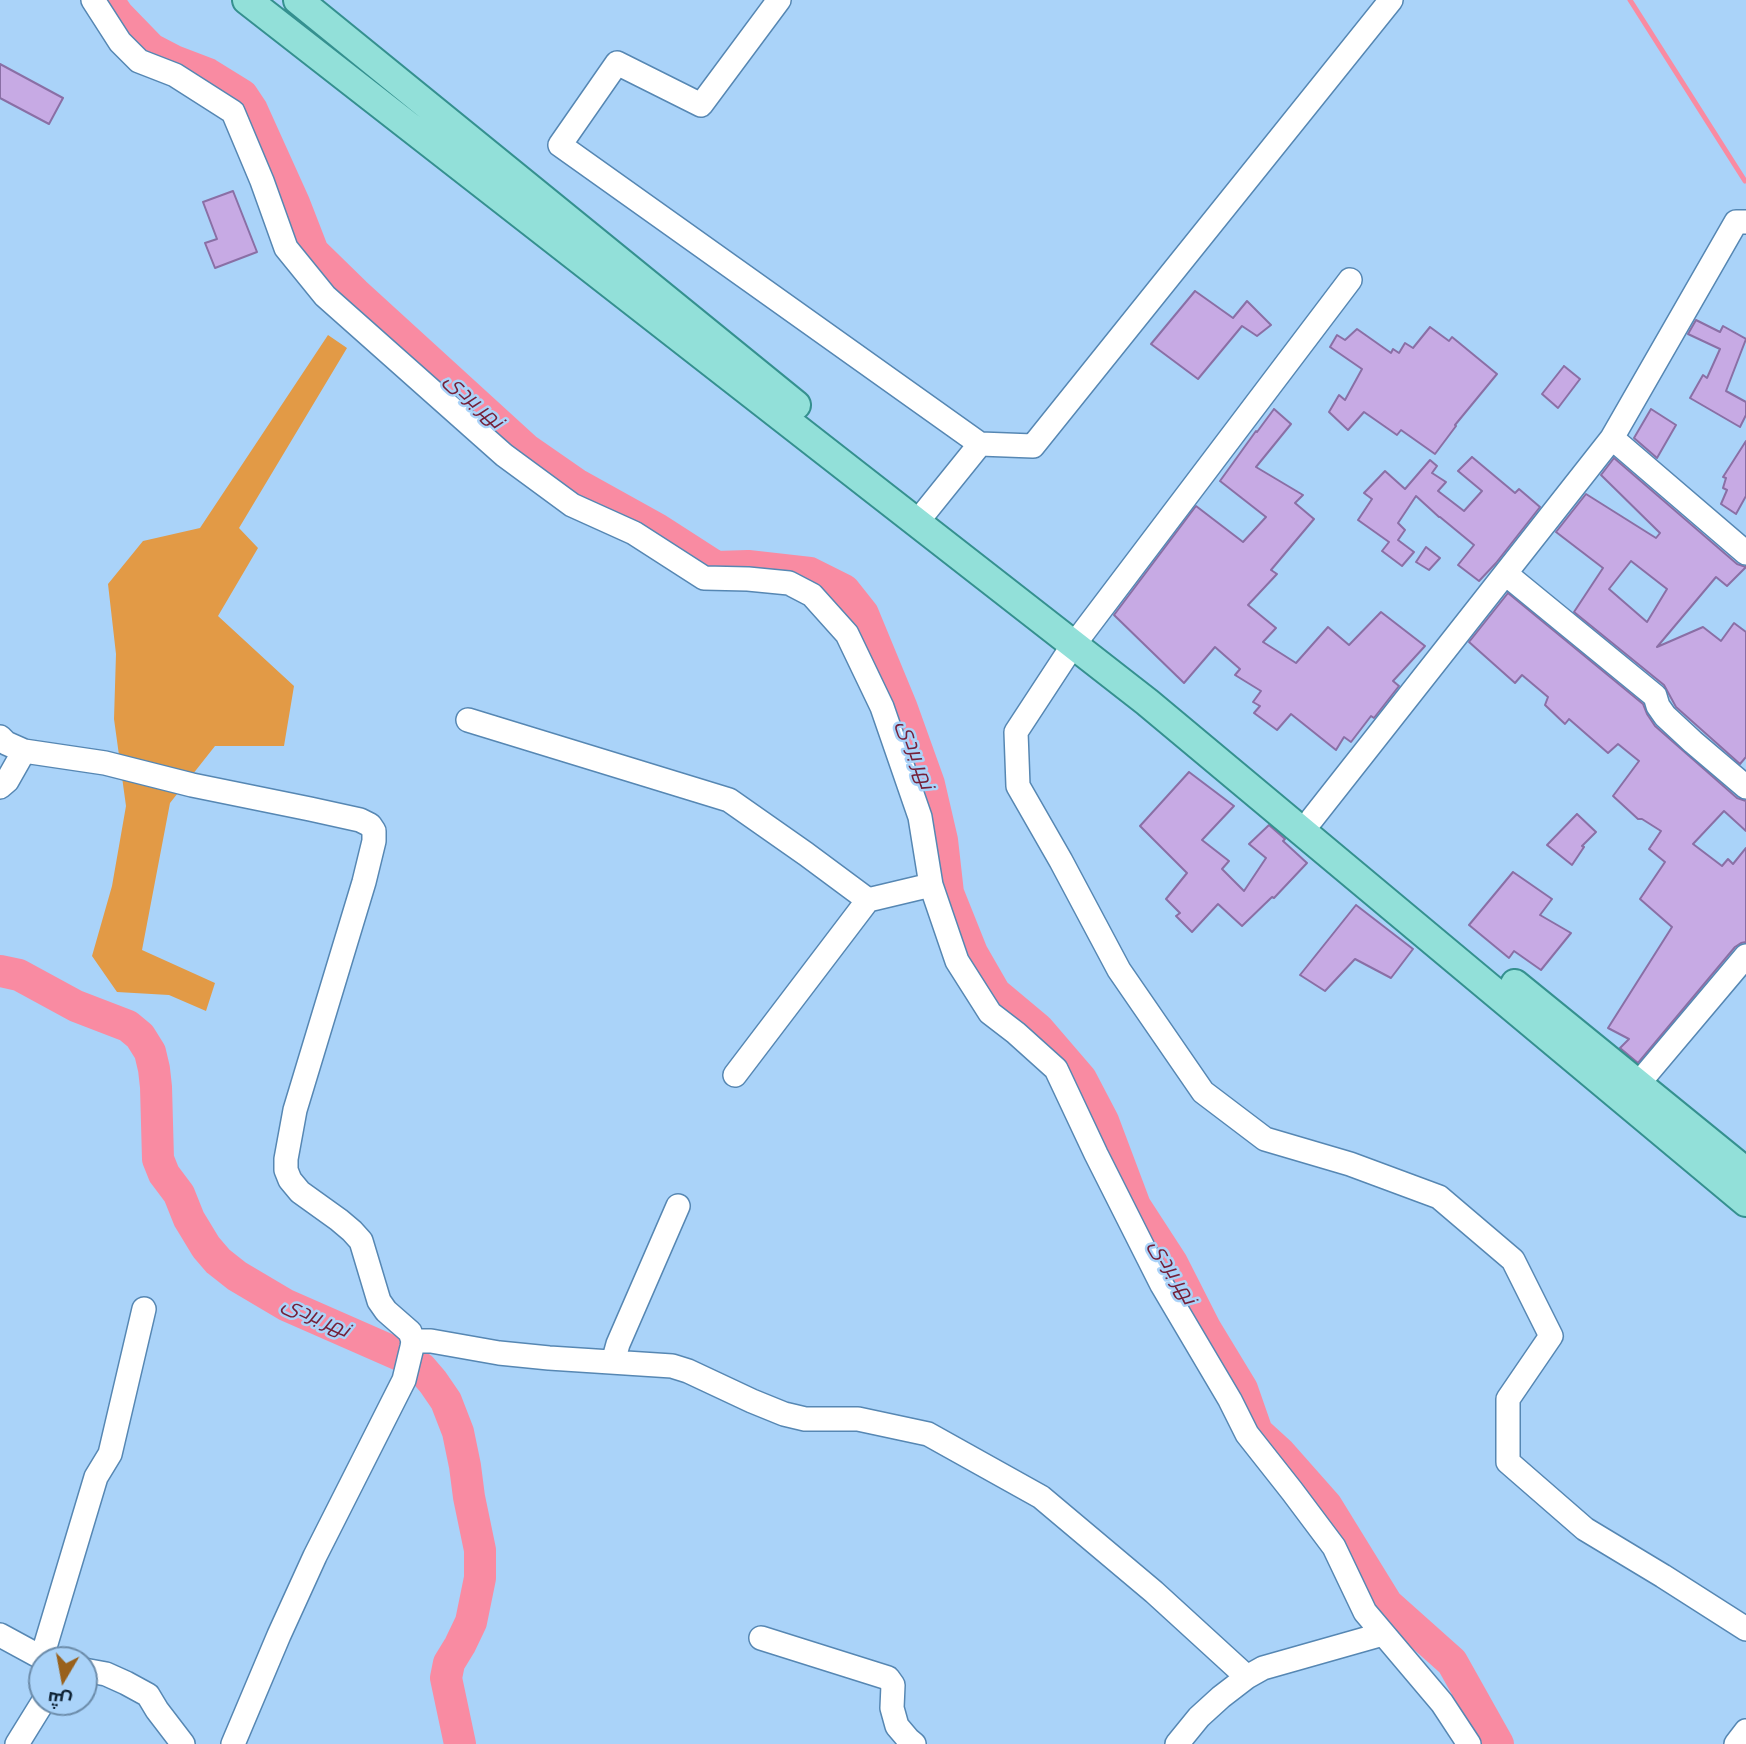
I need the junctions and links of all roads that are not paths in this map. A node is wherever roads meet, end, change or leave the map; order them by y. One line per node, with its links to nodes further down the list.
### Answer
1 (93, 0): 20 (street)
2 (247, 0): 13 (main road)
3 (298, 0): 10 (main road)
4 (779, 0): 9 (street)
5 (1391, 0): 9 (street)
6 (1746, 222): 8 (street)
7 (1350, 281): 13 (street)
8 (1612, 438): 11 (street); 12 (street)
9 (980, 444): 10 (street)
10 (926, 511): 13 (main road)
11 (1746, 553)
12 (1506, 574): 18 (street); 19 (street)
13 (1078, 639): 19 (main road); 26 (main road); 31 (street)
14 (468, 720): 21 (street)
15 (0, 737): 16 (street)
16 (24, 751): 17 (street); 29 (street)
17 (0, 787)
18 (1746, 787)
19 (1312, 819): 24 (main road)
20 (931, 885): 21 (street); 32 (street)
21 (868, 900): 23 (street)
22 (1746, 956): 24 (street)
23 (735, 1075)
24 (1638, 1084): 25 (main road)
25 (1746, 1172)
26 (1746, 1202)
27 (678, 1206): 30 (street)
28 (144, 1309): 35 (street)
29 (413, 1344): 30 (street); 43 (street)
30 (613, 1362): 38 (street)
31 (1746, 1629)
32 (1383, 1634): 38 (street); 46 (street)
33 (0, 1635): 36 (street)
34 (761, 1638): 44 (street)
35 (48, 1646)
36 (28, 1650)
37 (98, 1673): 42 (street)
38 (1247, 1677): 45 (street)
39 (34, 1716): 41 (street)
40 (1746, 1731): 47 (street)
41 (17, 1744)
42 (183, 1744)
43 (233, 1744)
44 (914, 1744)
45 (1177, 1744)
46 (1469, 1744)
47 (1736, 1744)

